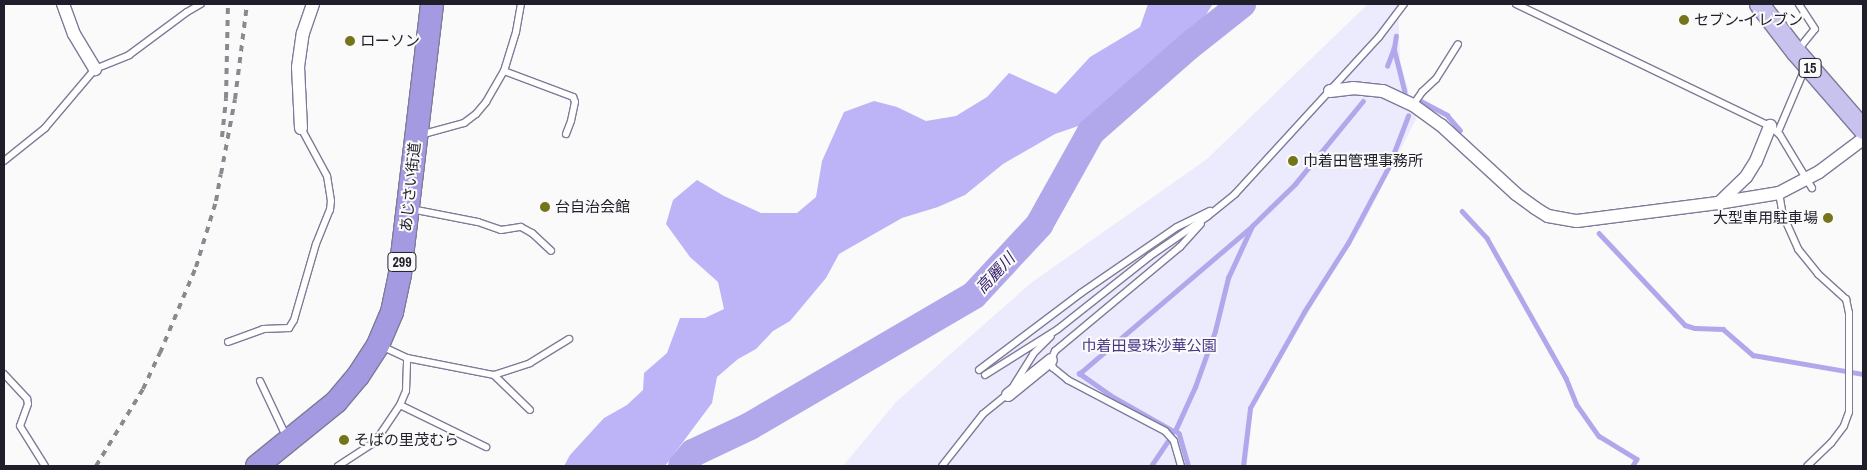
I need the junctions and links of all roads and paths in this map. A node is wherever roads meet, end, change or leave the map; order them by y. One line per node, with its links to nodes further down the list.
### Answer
1 (62, 4): 12 (street)
2 (201, 4): 12 (lane)
3 (313, 4): 16 (street)
4 (432, 4): 20 (highway, あじさい街道 / 299)
5 (521, 4): 13 (lane)
6 (1404, 4): 14 (lane)
7 (1516, 4): 17 (lane)
8 (1759, 4): 11 (main road, 15)
9 (1799, 4): 11 (lane)
10 (1458, 44): 15 (lane)
11 (1801, 58): 17 (lane); 18 (main road, 15)
12 (95, 70): 22 (lane)
13 (504, 71): 19 (lane); 20 (lane)
14 (1330, 91): 15 (street); 26 (lane)
15 (1413, 105): 25 (street)
16 (301, 128): 32 (lane)
17 (1774, 129): 23 (lane); 25 (street)
18 (1863, 129)
19 (566, 134)
20 (415, 137): 27 (highway, あじさい街道 / 299)
21 (1863, 139): 23 (street)
22 (4, 161)
23 (1810, 183): 24 (street)
24 (1779, 193): 25 (street); 51 (lane)
25 (1718, 204)
26 (1220, 206): 28 (lane); 36 (lane)
27 (407, 209): 29 (lane); 33 (highway, あじさい街道 / 299)
28 (1208, 216): 30 (lane); 35 (lane)
29 (551, 251)
30 (1058, 329): 39 (lane); 41 (lane)
31 (569, 339): 38 (lane)
32 (228, 342)
33 (378, 345): 34 (lane); 44 (highway, あじさい街道 / 299)
34 (407, 358): 38 (lane); 42 (lane)
35 (1051, 360): 41 (street); 50 (lane)
36 (979, 370)
37 (4, 374): 46 (lane)
38 (494, 375): 43 (lane)
39 (985, 375)
40 (260, 381): 44 (lane)
41 (1008, 395): 49 (lane)
42 (400, 406): 45 (lane); 48 (lane)
43 (530, 410)
44 (289, 442): 47 (highway, あじさい街道 / 299)
45 (486, 447)
46 (45, 466)
47 (257, 466)
48 (338, 466)
49 (942, 466)
50 (1181, 466)
51 (1807, 466)

